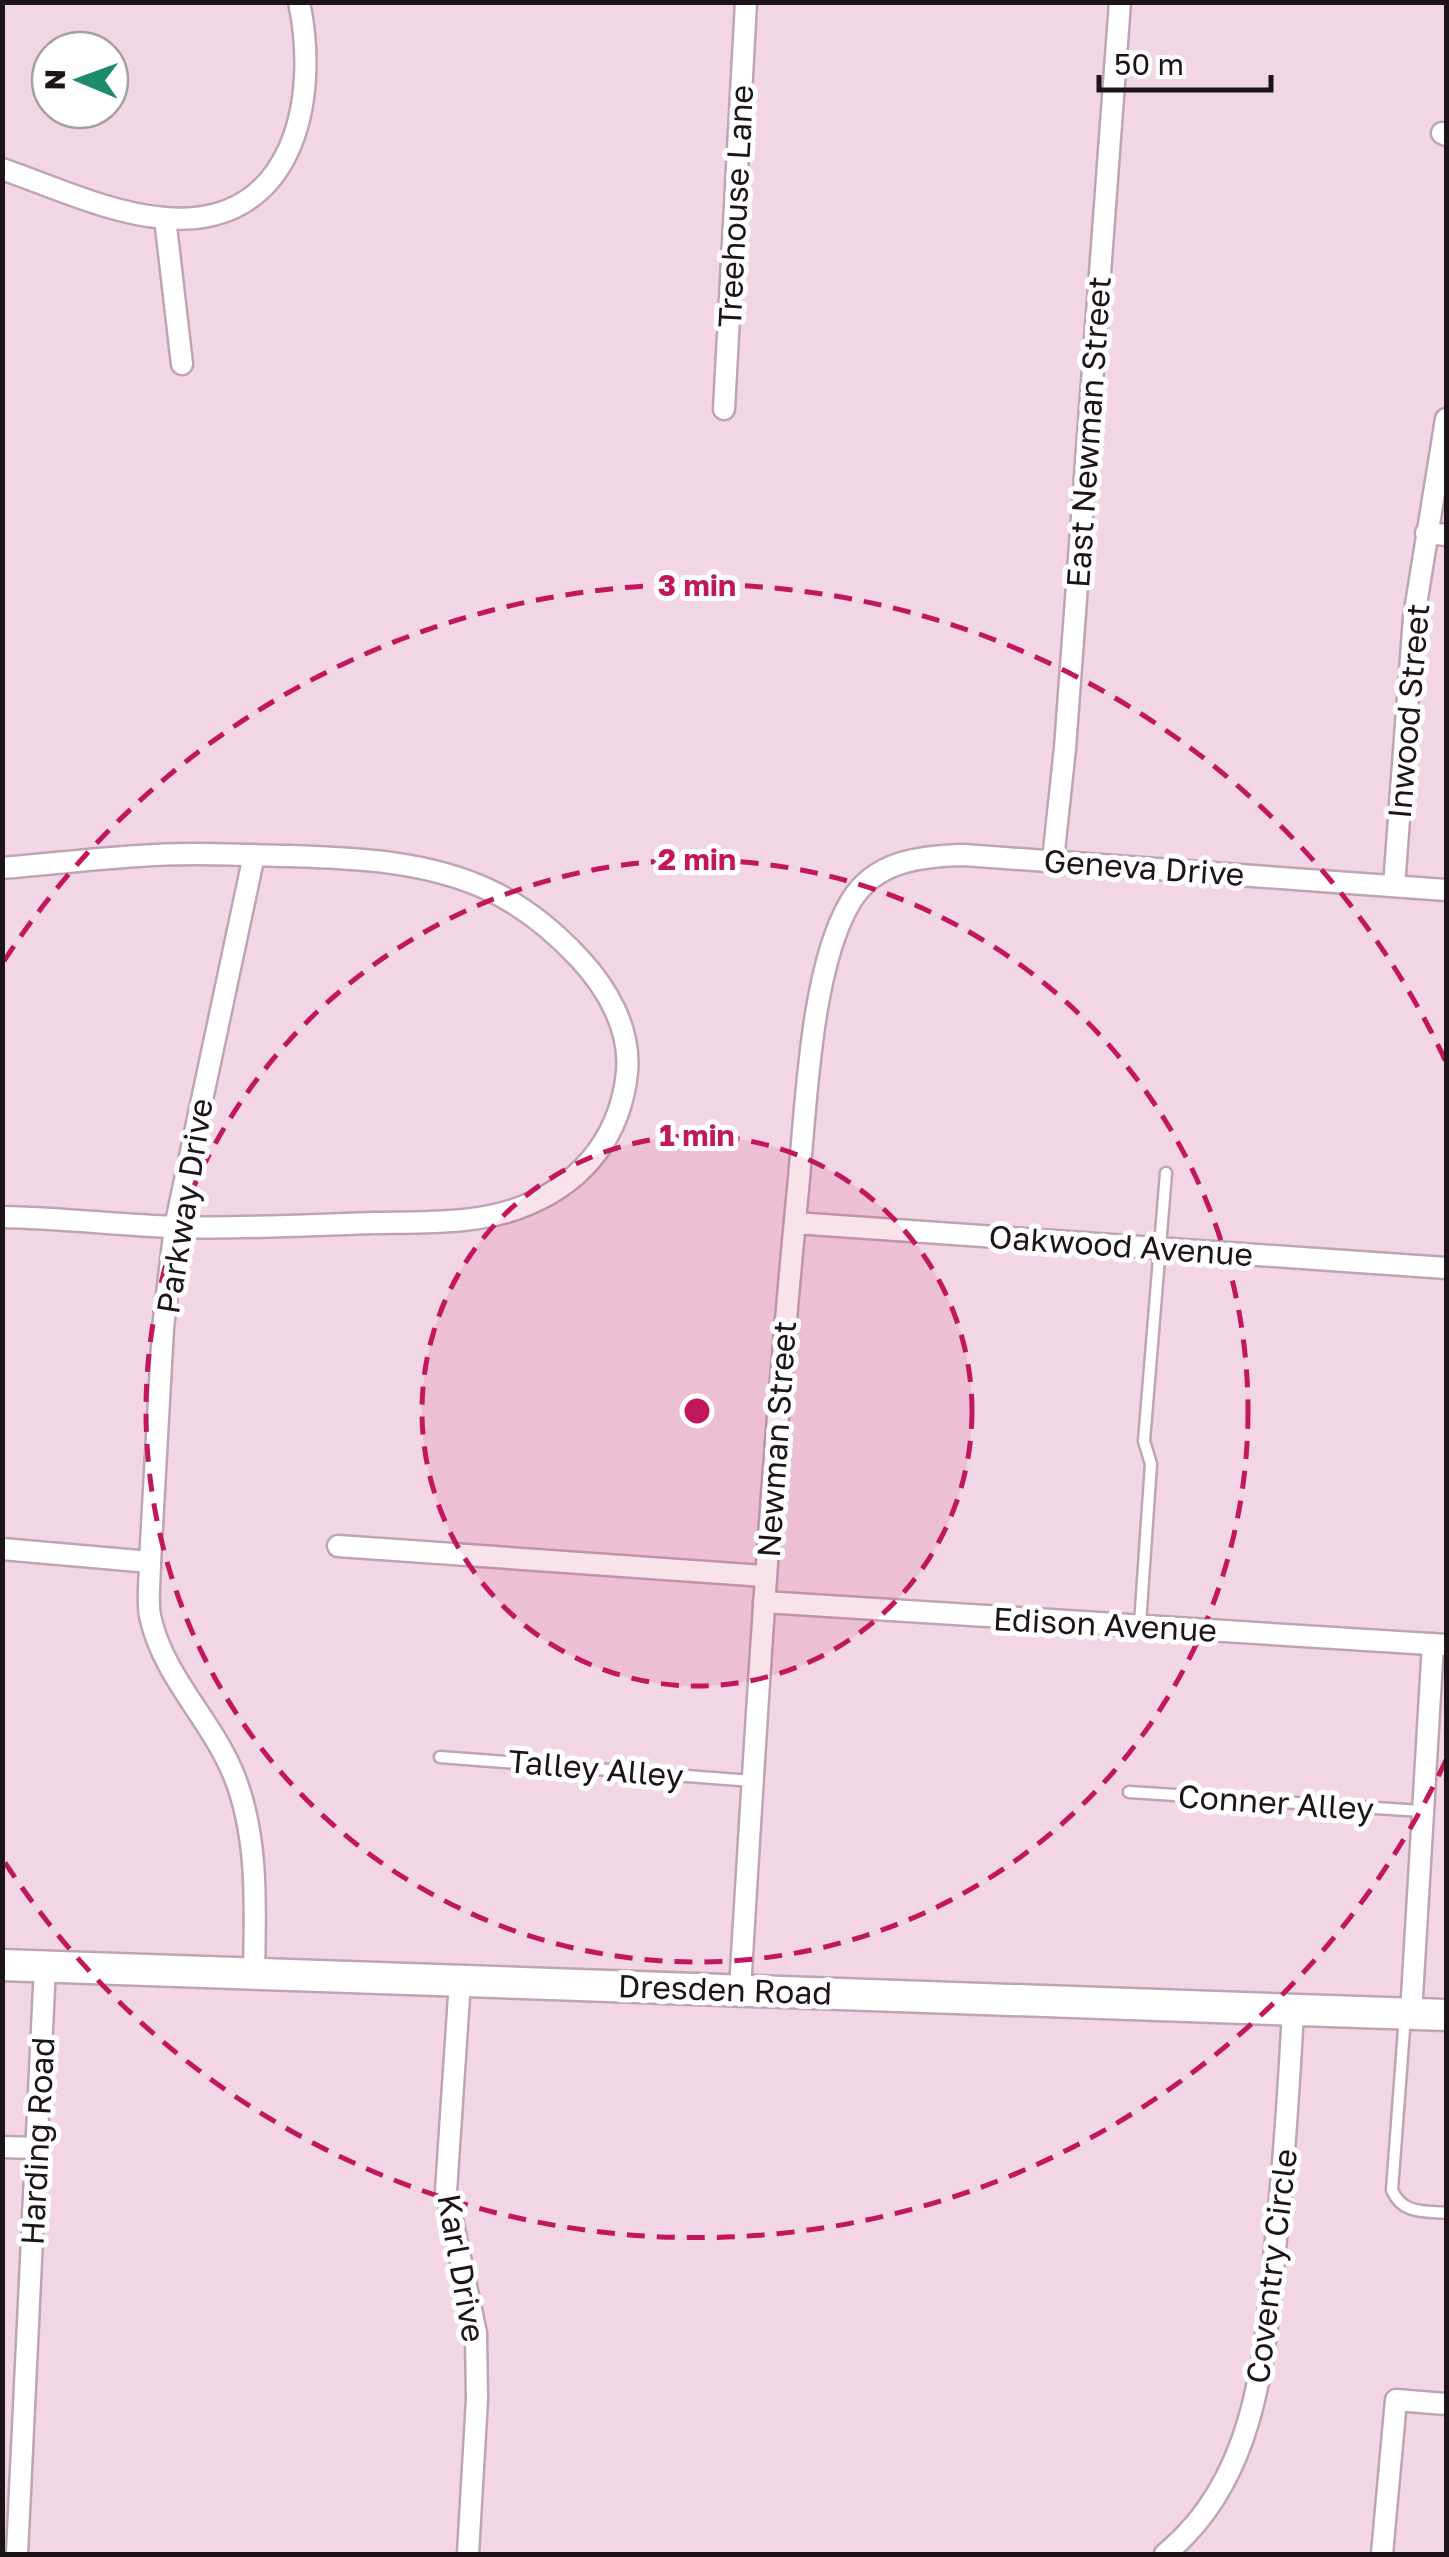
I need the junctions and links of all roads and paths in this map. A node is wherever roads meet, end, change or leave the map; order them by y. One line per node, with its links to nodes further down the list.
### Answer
1 (299, 2): 5 (street)
2 (746, 2): 7 (street, Treehouse Lane)
3 (1120, 2): 11 (street, East Newman Street)
4 (2, 170): 5 (street)
5 (166, 218): 6 (street)
6 (182, 364)
7 (724, 409)
8 (1446, 419): 9 (street, Inwood Street)
9 (1436, 534): 13 (street, Inwood Street)
10 (254, 855): 12 (street); 19 (street, Parkway Drive); 19 (street)
11 (1053, 860): 13 (street, Geneva Drive); 15 (street, Geneva Drive)
12 (2, 868)
13 (1394, 886): 14 (street, Geneva Drive)
14 (1446, 890)
15 (853, 897): 18 (street, Newman Street)
16 (1166, 1173): 20 (lane)
17 (2, 1217): 19 (street)
18 (794, 1223): 20 (street, Oakwood Avenue); 25 (street, Newman Street)
19 (175, 1227): 24 (street, Parkway Drive)
20 (1159, 1246): 21 (street, Oakwood Avenue); 27 (lane)
21 (1446, 1268)
22 (338, 1546): 25 (street)
23 (2, 1549): 24 (street)
24 (150, 1562): 35 (street, Parkway Drive)
25 (766, 1576): 26 (street, Newman Street)
26 (764, 1602): 27 (street, Edison Avenue); 30 (street, Newman Street)
27 (1140, 1624): 28 (street, Edison Avenue)
28 (1440, 1644): 32 (street)
29 (440, 1757): 30 (lane, Talley Alley)
30 (752, 1781): 37 (street, Newman Street)
31 (1129, 1792): 32 (lane, Conner Alley)
32 (1424, 1812): 39 (street)
33 (2, 1965): 34 (street, Dresden Road)
34 (46, 1966): 35 (street, Dresden Road); 42 (street, Harding Road)
35 (254, 1975): 36 (street, Dresden Road)
36 (460, 1981): 37 (street, Dresden Road); 46 (street, Karl Drive)
37 (740, 1989): 38 (street, Dresden Road)
38 (1293, 2010): 39 (street, Dresden Road); 47 (street, Coventry Circle)
39 (1408, 2014): 40 (street, Dresden Road); 43 (lane)
40 (1446, 2015)
41 (2, 2147): 42 (street)
42 (36, 2148): 45 (street, Harding Road)
43 (1446, 2213)
44 (1446, 2404): 48 (street)
45 (17, 2554)
46 (468, 2554)
47 (1165, 2554)
48 (1382, 2554)

